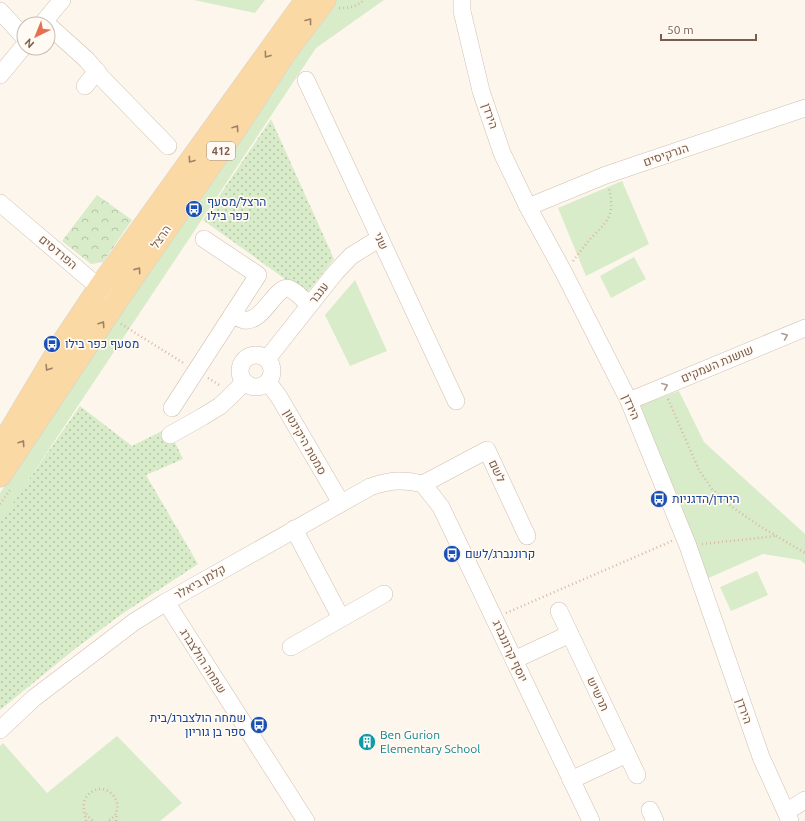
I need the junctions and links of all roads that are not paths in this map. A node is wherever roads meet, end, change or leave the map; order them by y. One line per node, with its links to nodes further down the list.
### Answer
1 (62, 0): 6 (street)
2 (306, 0): 20 (main road, הרצל / 412, one-way to 20)
3 (462, 0): 17 (street, הירדן)
4 (332, 4): 21 (main road, הרצל / 412, one-way to 4)
5 (0, 11): 7 (street)
6 (51, 16)
7 (16, 28)
8 (56, 33): 10 (street)
9 (16, 56): 11 (street)
10 (97, 72): 13 (street); 15 (street)
11 (0, 75)
12 (306, 80): 18 (street, שני)
13 (85, 86)
14 (805, 108): 17 (street, הנרקיסים)
15 (168, 146)
16 (0, 203): 20 (street, הפרדסים)
17 (528, 207): 29 (street, הירדן)
18 (380, 238): 22 (street, ענבר); 28 (street, שני)
19 (204, 239): 23 (street)
20 (99, 288): 21 (street, הפרדסים); 32 (main road, הרצל / 412, one-way to 32)
21 (116, 302): 33 (main road, הרצל / 412, one-way to 21)
22 (309, 305): 23 (street); 25 (street, ענבר)
23 (232, 315): 30 (street)
24 (805, 328): 29 (street, שושנת העמקים, one-way to 24)
25 (267, 359): 26 (street); 27 (street)
26 (268, 382): 27 (street); 35 (street, סמטת היקינטון)
27 (239, 388): 31 (street)
28 (456, 401)
29 (629, 401): 50 (street, הירדן)
30 (172, 408)
31 (170, 435)
32 (0, 448)
33 (0, 476)
34 (423, 484): 35 (street, קלמן ביאלר); 37 (street, לשם); 44 (street, יוסף קרוננברג)
35 (340, 503): 36 (street, קלמן ביאלר)
36 (294, 530): 39 (street, קלמן ביאלר); 41 (street)
37 (527, 536)
38 (384, 594): 41 (street)
39 (166, 602): 45 (street, קלמן ביאלר); 51 (street, שמחה הולצברג)
40 (559, 611): 42 (street, תרשיש)
41 (341, 618): 43 (street)
42 (570, 634): 44 (street); 46 (street, תרשיש)
43 (291, 647)
44 (514, 660): 48 (street, יוסף קרוננברג)
45 (0, 730)
46 (627, 754): 47 (street, תרשיש); 48 (street)
47 (637, 775)
48 (571, 780): 52 (street, יוסף קרוננברג)
49 (805, 800): 50 (street)
50 (788, 817)
51 (305, 821)
52 (591, 821)

